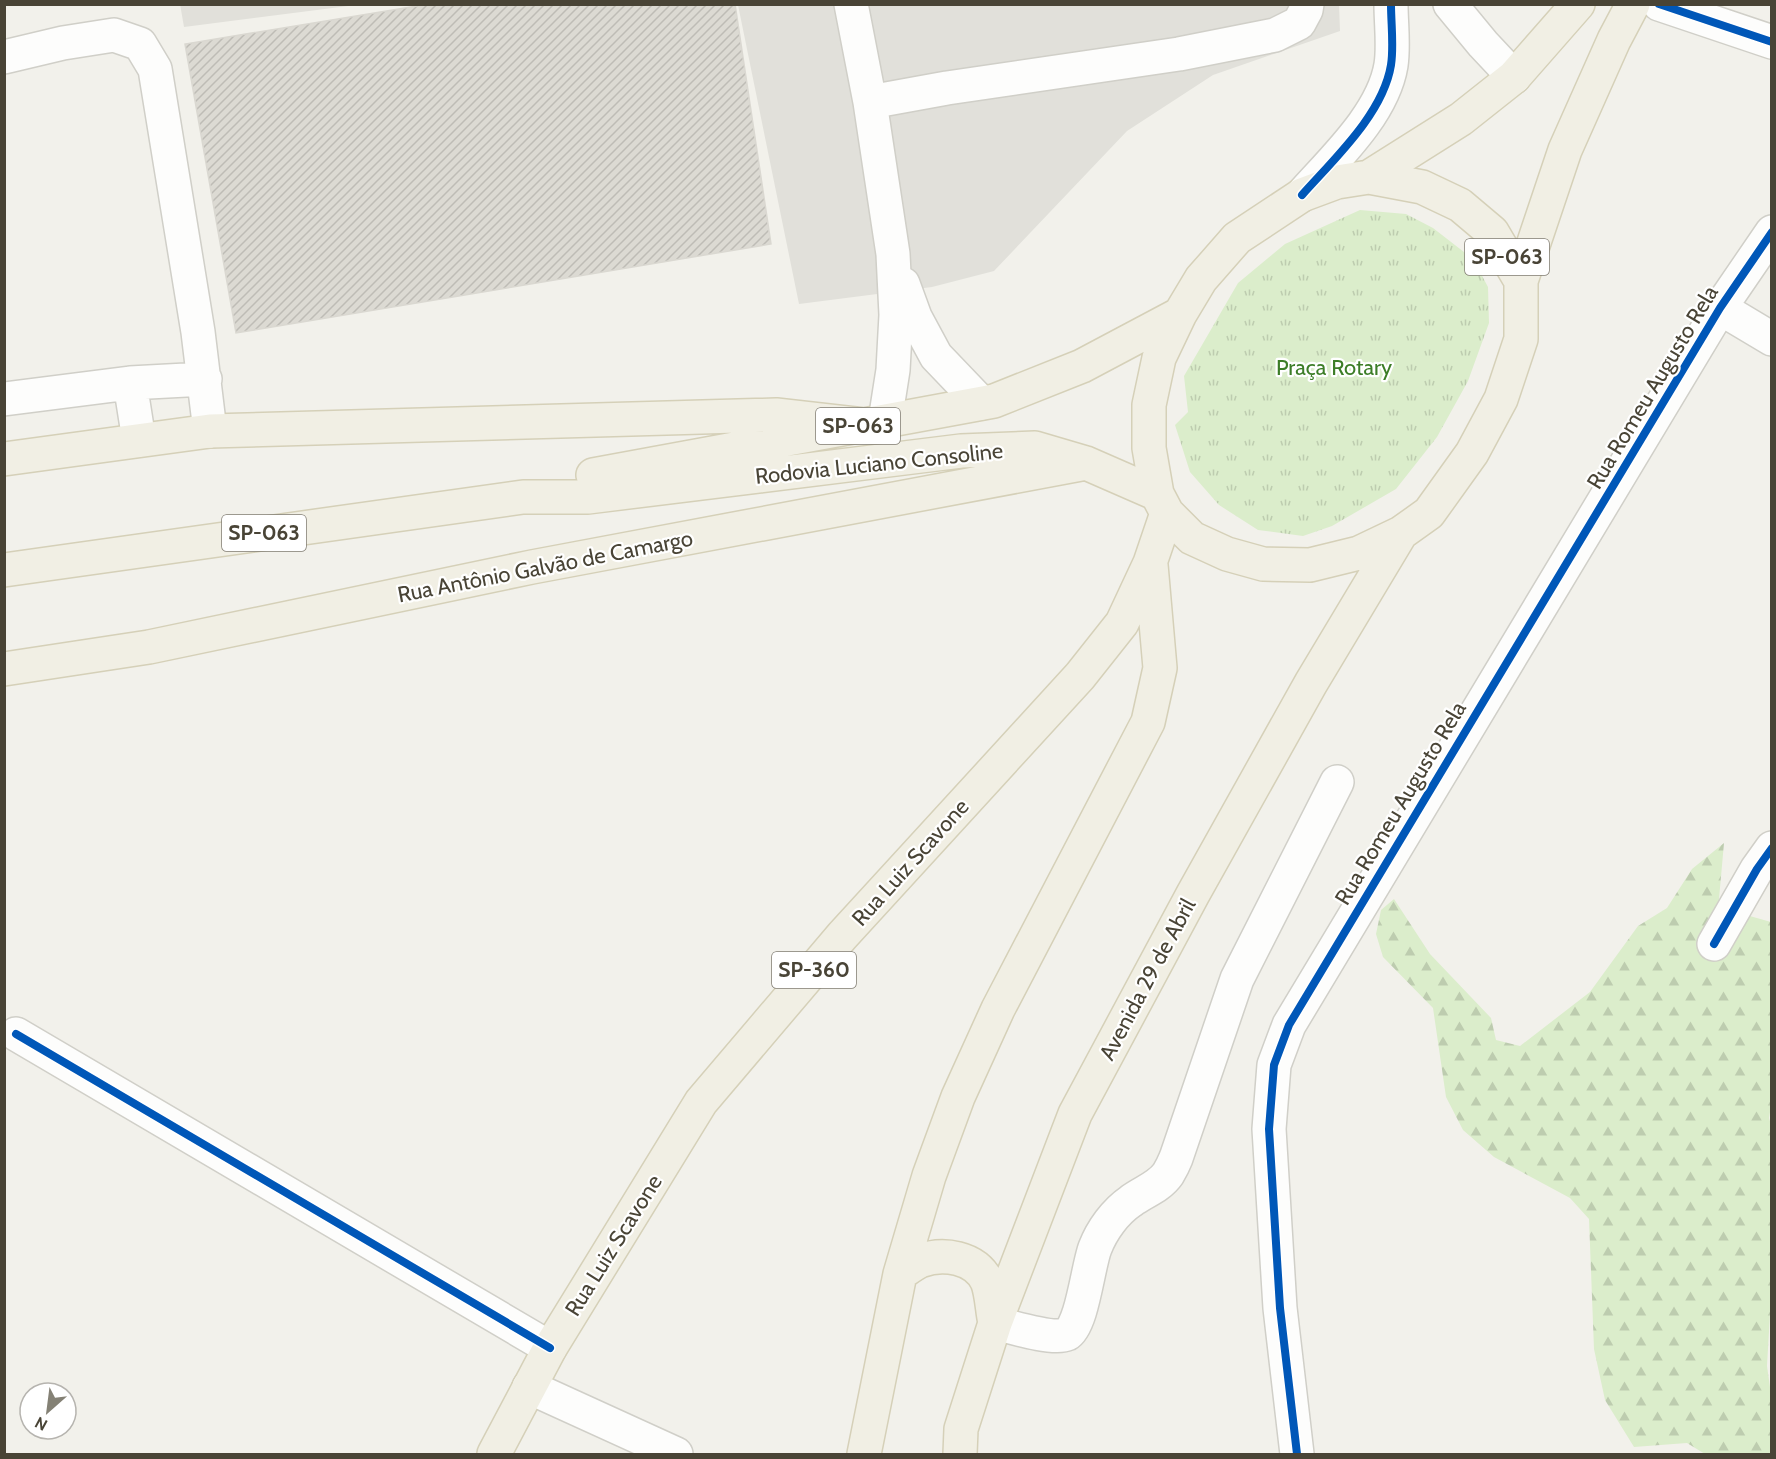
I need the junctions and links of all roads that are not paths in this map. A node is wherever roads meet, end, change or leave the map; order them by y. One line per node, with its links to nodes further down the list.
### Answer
1 (851, 4): 11 (street)
2 (1307, 4): 11 (street)
3 (1391, 4): 13 (street)
4 (1450, 4): 10 (street)
5 (1578, 4): 10 (main road, SP-063)
6 (1633, 4): 16 (main road, SP-063)
7 (1659, 4): 8 (street)
8 (1772, 42)
9 (4, 57): 20 (street)
10 (1514, 77): 12 (main road, SP-063)
11 (870, 102): 15 (street)
12 (1369, 177): 13 (main road, SP-063); 16 (main road, SP-063)
13 (1302, 195): 18 (main road, SP-063)
14 (1772, 232): 17 (street, Rua Romeu Augusto Rela)
15 (893, 254): 23 (street); 24 (street)
16 (1521, 281): 31 (main road, SP-063)
17 (1720, 308): 19 (street); 47 (street, Rua Romeu Augusto Rela)
18 (1180, 314): 23 (main road, Rodovia Luciano Consoline / SP-063); 30 (main road, SP-063)
19 (1772, 339)
20 (205, 379): 21 (street); 25 (street)
21 (130, 383): 22 (street); 26 (street)
22 (4, 399)
23 (981, 403): 24 (main road, Rodovia Luciano Consoline / SP-063)
24 (875, 423): 25 (main road); 29 (main road, Rodovia Luciano Consoline / SP-063)
25 (210, 431): 26 (main road)
26 (139, 440): 27 (main road)
27 (4, 459)
28 (1086, 464): 29 (main road, Rodovia Luciano Consoline / SP-063); 30 (main road, Rodovia Luciano Consoline / SP-063); 34 (main road, Rua Antônio Galvão de Camargo)
29 (523, 497): 33 (main road, Rodovia Luciano Consoline / SP-063)
30 (1162, 503): 31 (main road, SP-063); 32 (main road, Rua Luiz Scavone / SP-360)
31 (1401, 532): 40 (main road, Avenida 29 de Abril)
32 (1150, 563): 39 (main road); 41 (main road, Rua Luiz Scavone / SP-360)
33 (4, 570)
34 (4, 669)
35 (1337, 782): 40 (street)
36 (1772, 848): 37 (street)
37 (1714, 944)
38 (16, 1034): 41 (street)
39 (900, 1274): 40 (main road); 46 (main road)
40 (995, 1323): 43 (main road, Avenida 29 de Abril)
41 (550, 1347): 42 (main road, Rua Luiz Scavone / SP-360)
42 (529, 1387): 44 (main road, Rua Luiz Scavone / SP-360); 45 (street)
43 (967, 1446)
44 (494, 1455)
45 (676, 1455)
46 (864, 1455)
47 (1297, 1455)

